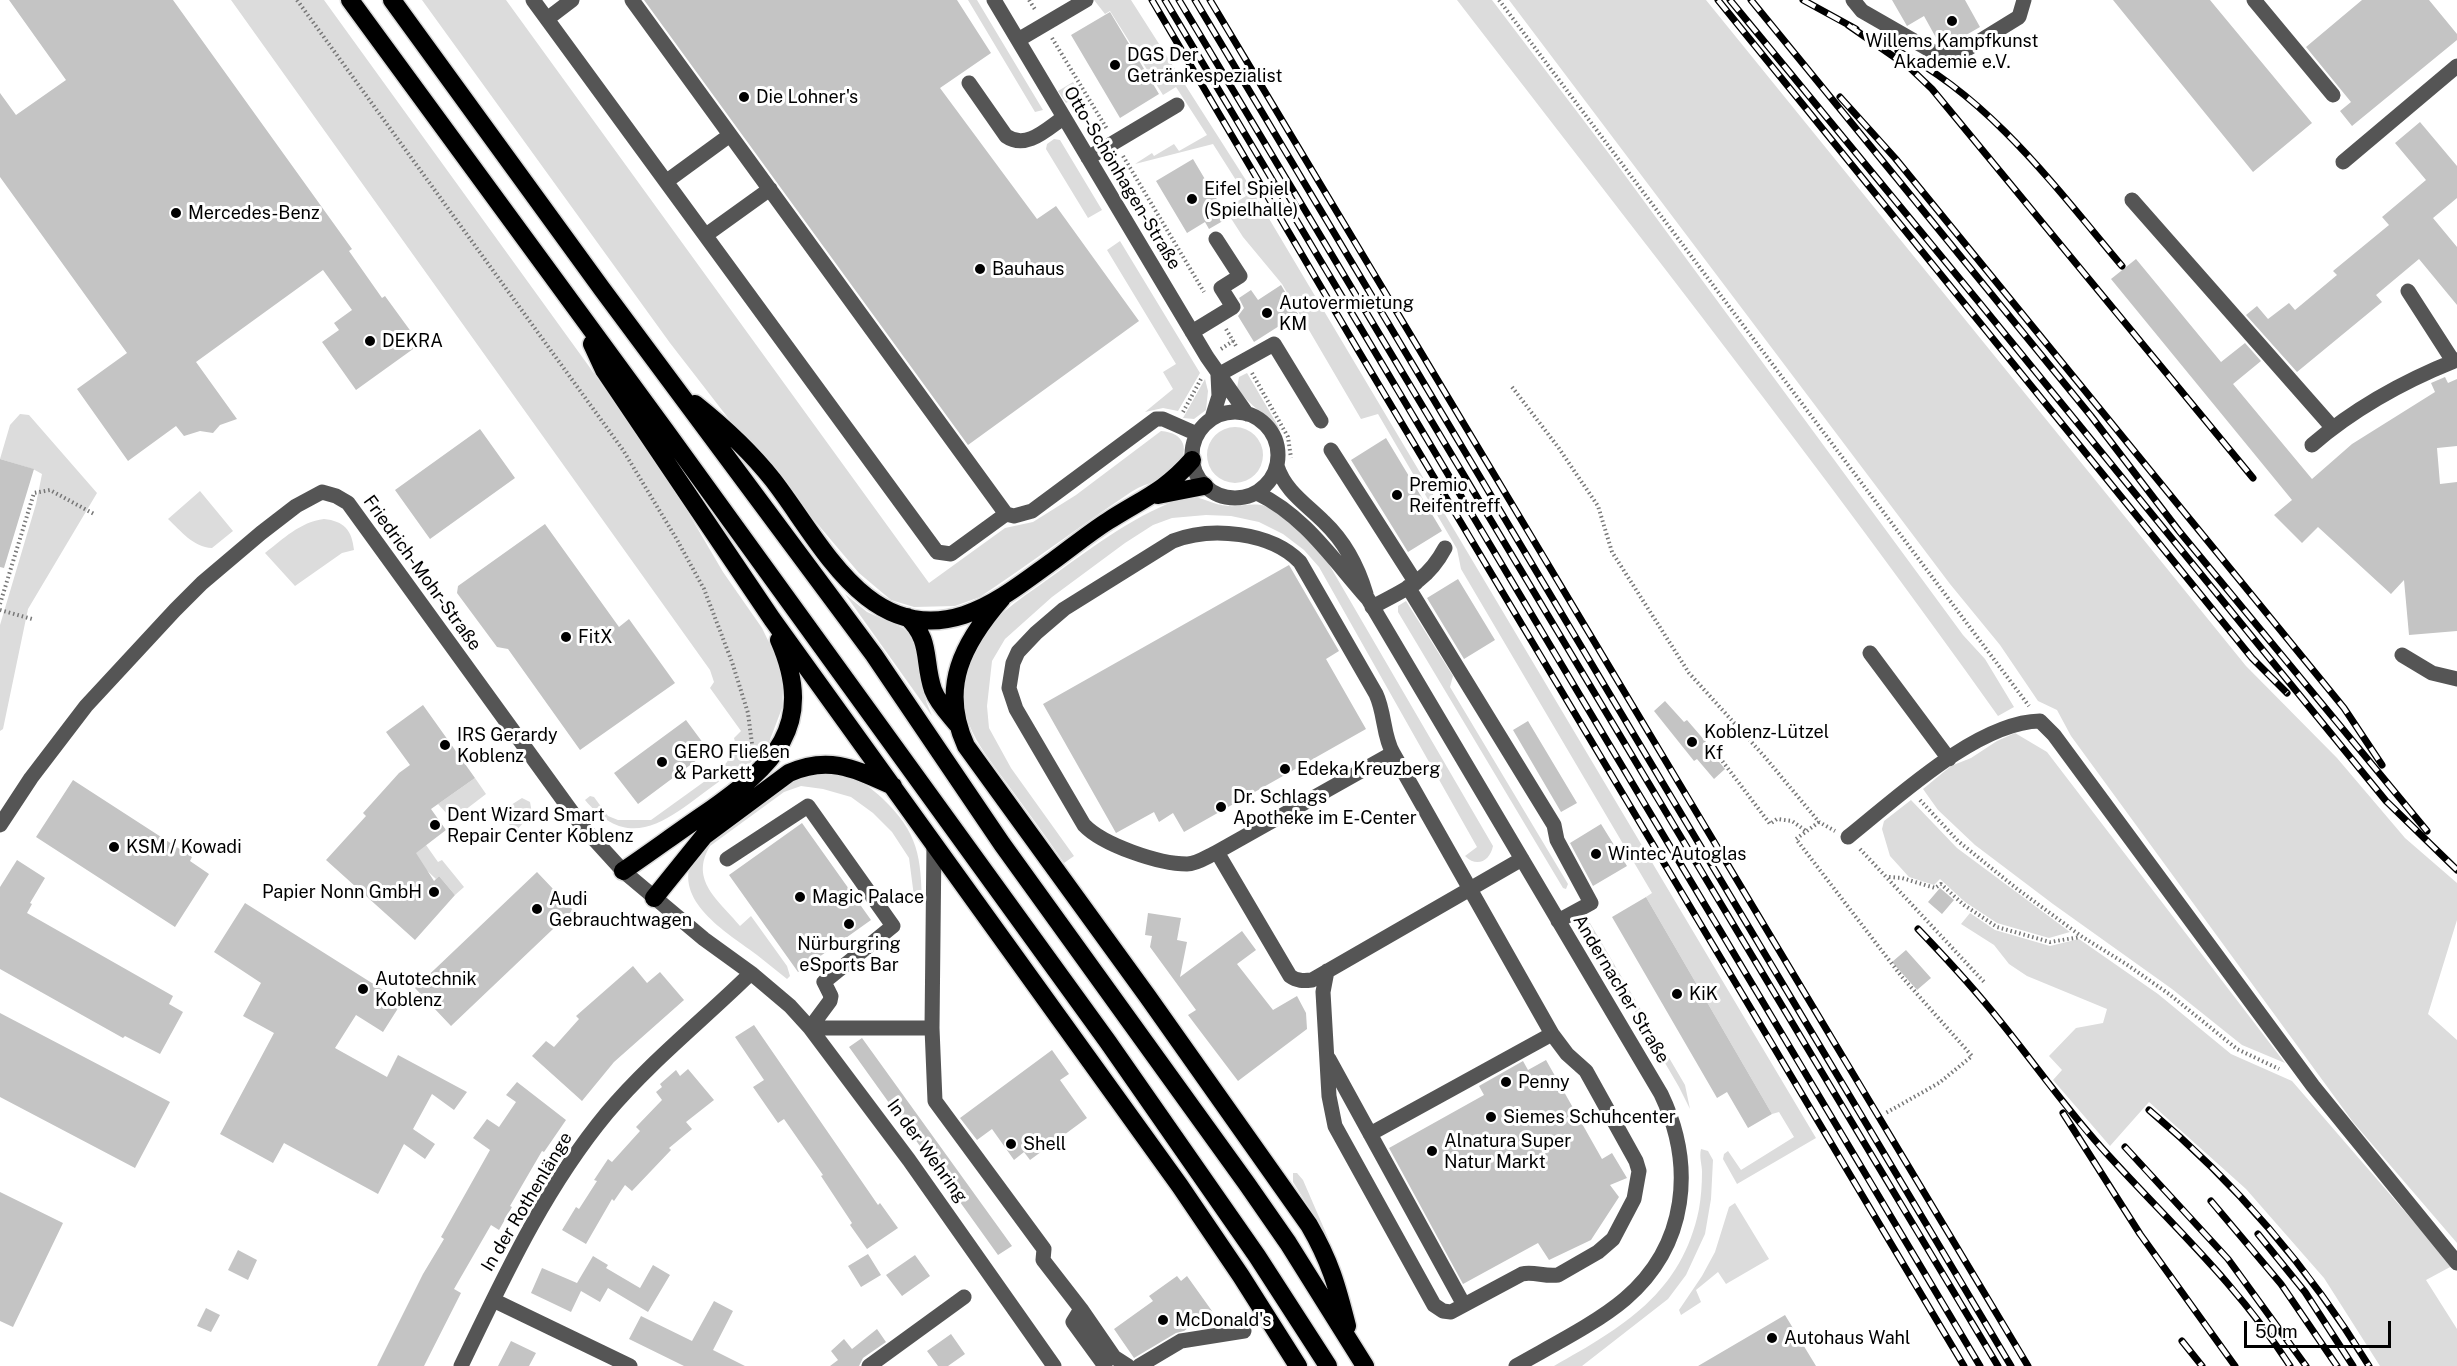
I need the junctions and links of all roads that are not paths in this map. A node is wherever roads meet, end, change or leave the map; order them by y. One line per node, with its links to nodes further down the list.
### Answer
1 (350, 0): 27 (highway)
2 (392, 0): 31 (highway)
3 (533, 0): 11 (street)
4 (572, 0): 11 (street)
5 (632, 0): 18 (street)
6 (994, 0): 12 (street, Otto-Schönhagen-Straße)
7 (1086, 0): 12 (street)
8 (1853, 0): 9 (street)
9 (2024, 0)
10 (2254, 0): 15 (street)
11 (547, 19): 21 (street)
12 (1018, 40): 17 (street, Otto-Schönhagen-Straße)
13 (2457, 66): 20 (street)
14 (969, 83): 17 (street)
15 (2333, 94)
16 (1177, 105): 19 (street)
17 (1063, 118): 19 (street, Otto-Schönhagen-Straße)
18 (730, 135): 21 (street); 22 (street)
19 (1088, 158): 28 (street, Otto-Schönhagen-Straße)
20 (2343, 162)
21 (666, 180): 24 (street)
22 (770, 189): 24 (street); 44 (street)
23 (2132, 200): 35 (street)
24 (706, 235): 44 (street)
25 (1216, 239): 28 (street)
26 (2408, 291): 29 (street)
27 (585, 323): 50 (highway); 90 (highway)
28 (1192, 332): 30 (street, Otto-Schönhagen-Straße)
29 (2455, 361): 35 (street)
30 (1218, 375): 32 (street, Otto-Schönhagen-Straße); 33 (street); 34 (street)
31 (674, 387): 49 (highway); 81 (highway)
32 (1247, 414): 33 (street); 40 (street, Andernacher Straße)
33 (1212, 418): 36 (street)
34 (1322, 421)
35 (2332, 427): 37 (street)
36 (1197, 434): 39 (street); 44 (street)
37 (2312, 446)
38 (1331, 450): 46 (street)
39 (1192, 460): 41 (street); 43 (highway)
40 (1277, 466): 42 (street); 48 (street, Andernacher Straße)
41 (1204, 486): 42 (street); 43 (highway)
42 (1257, 493): 48 (street, Andernacher Straße)
43 (1153, 496): 47 (highway)
44 (1006, 514)
45 (1445, 548): 46 (street)
46 (1412, 585): 48 (street); 67 (street)
47 (1002, 598): 49 (highway); 54 (highway)
48 (1370, 603): 63 (street, Andernacher Straße)
49 (907, 617): 54 (highway)
50 (772, 619): 57 (highway); 64 (highway)
51 (1870, 653): 56 (street)
52 (2402, 655): 53 (street)
53 (2457, 679)
54 (957, 724): 81 (highway)
55 (1393, 753): 61 (street); 61 (street); 65 (street)
56 (1949, 759): 59 (street); 75 (street)
57 (892, 786): 60 (highway); 66 (highway)
58 (0, 825): 64 (street, Friedrich-Mohr-Straße)
59 (1848, 837)
60 (934, 842): 71 (street); 89 (highway)
61 (1217, 852): 68 (street)
62 (727, 859): 70 (street)
63 (1522, 859): 65 (street); 67 (street, Andernacher Straße)
64 (623, 871): 66 (street, Friedrich-Mohr-Straße)
65 (1471, 888): 68 (street); 72 (street)
66 (654, 898): 69 (street, Friedrich-Mohr-Straße)
67 (1558, 921): 92 (street, Andernacher Straße)
68 (1327, 971): 73 (street)
69 (751, 973): 70 (street, In der Wehring); 77 (street, In der Rothenlänge)
70 (810, 1028): 71 (street); 85 (street, In der Wehring)
71 (932, 1028): 79 (street)
72 (1552, 1034): 74 (street); 78 (street)
73 (1327, 1056): 74 (street); 78 (street)
74 (1370, 1134): 78 (street)
75 (2457, 1263)
76 (964, 1297): 84 (street)
77 (493, 1300): 82 (street, In der Rothenlänge); 83 (street)
78 (1464, 1305)
79 (1081, 1309): 86 (street); 87 (street)
80 (1244, 1331): 88 (street)
81 (1351, 1342): 91 (highway)
82 (461, 1366)
83 (630, 1366)
84 (869, 1366)
85 (1054, 1366)
86 (1106, 1366)
87 (1128, 1366)
88 (1139, 1366)
89 (1298, 1366)
90 (1328, 1366)
91 (1365, 1366)
92 (1516, 1366)

